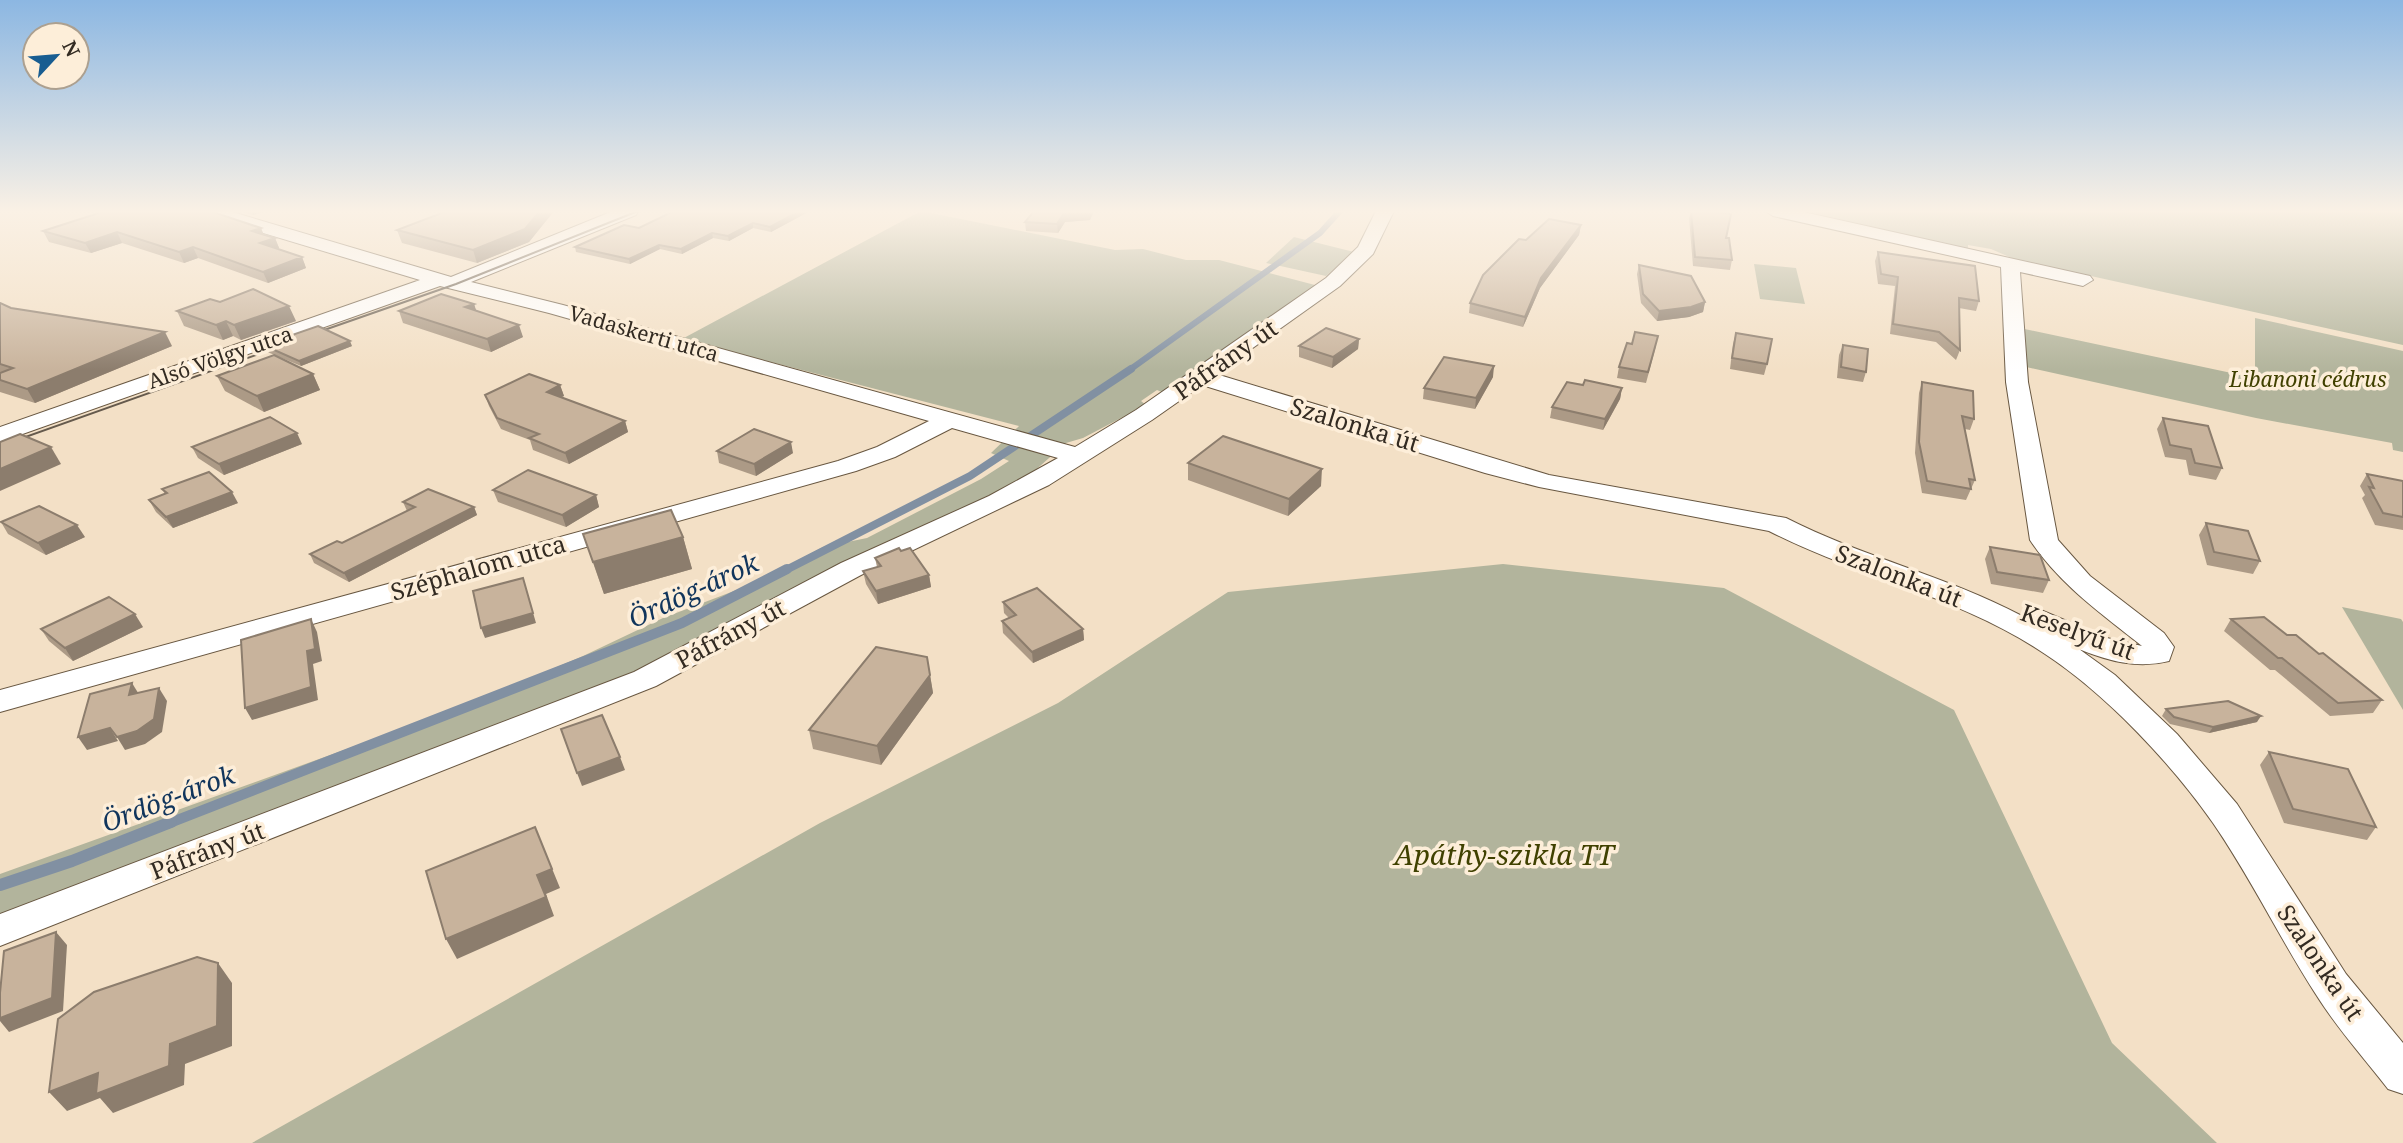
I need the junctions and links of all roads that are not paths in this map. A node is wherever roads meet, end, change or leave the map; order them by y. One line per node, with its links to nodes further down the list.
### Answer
1 (390, 264): 7 (street, Vadaskerti utca)
2 (490, 264): 7 (street, Alsó Völgy utca)
3 (1351, 264): 8 (street, Páfrány út)
4 (2010, 264): 12 (street, Keselyű út)
5 (2016, 264): 6 (street)
6 (2083, 279)
7 (446, 281): 9 (street, Vadaskerti utca); 10 (street, Alsó Völgy utca)
8 (1201, 377): 11 (street, Páfrány út); 12 (street, Szalonka út)
9 (951, 419): 11 (street, Vadaskerti utca); 13 (street, Széphalom utca)
10 (0, 435)
11 (1068, 452): 14 (street, Páfrány út)
12 (1777, 524): 15 (street, Szalonka út)
13 (0, 701)
14 (0, 930)
15 (2403, 1075)

